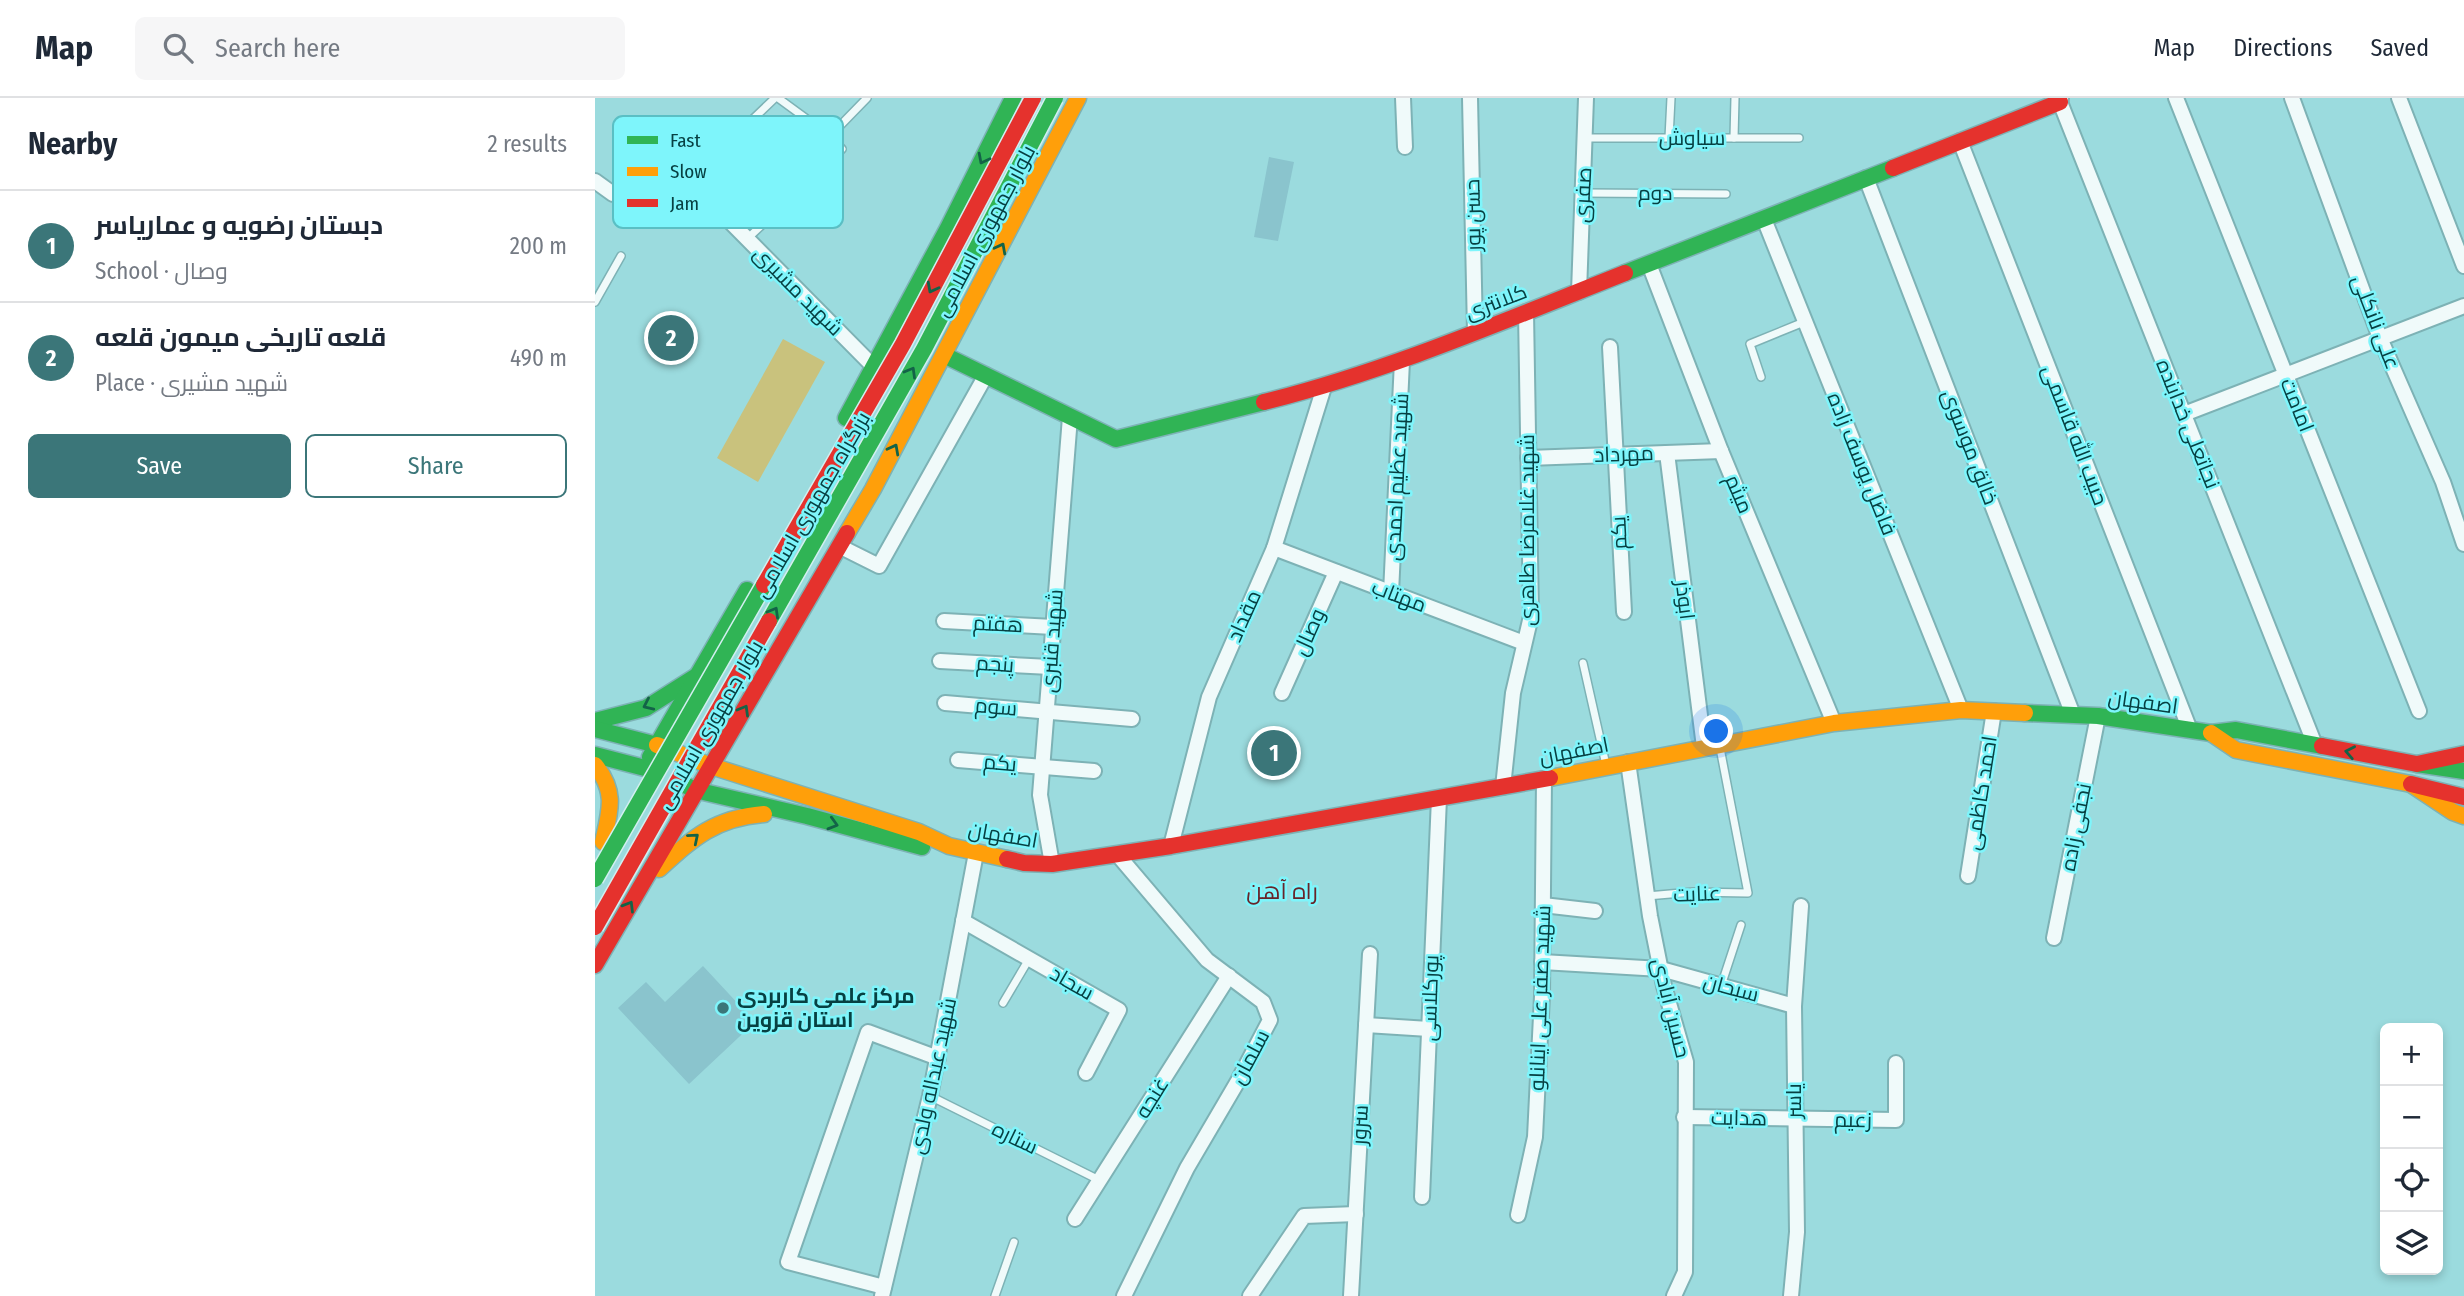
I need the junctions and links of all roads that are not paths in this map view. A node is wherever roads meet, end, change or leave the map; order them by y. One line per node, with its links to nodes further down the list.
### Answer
1 (777, 98): 16 (lane); 17 (lane)
2 (867, 98): 18 (lane)
3 (1011, 98): 47 (main road, بلوار جمهوری اسلامی, one-way to 47)
4 (1033, 98): 117 (main road, بزرگراه جمهوری اسلامی, one-way to 117, bridge)
5 (1055, 98): 125 (main road, بزرگراه جمهوری اسلامی, one-way to 5, bridge)
6 (1078, 98): 45 (main road, بلوار جمهوری اسلامی, one-way to 6)
7 (1403, 98): 24 (street)
8 (1470, 98): 42 (street, حسن پور)
9 (1586, 98): 19 (street, صفری)
10 (1671, 98): 20 (lane)
11 (1735, 98): 21 (lane)
12 (2176, 98): 49 (street, امامت)
13 (2292, 98): 43 (street, علی نانکلی)
14 (2399, 98): 36 (street)
15 (2061, 100): 23 (main road, کلانتری); 52 (street, نجاتعلی خدابنده)
16 (758, 116)
17 (802, 116)
18 (843, 123)
19 (1585, 138): 20 (lane, سیاوش); 28 (street, صفری)
20 (1669, 138): 21 (lane, سیاوش)
21 (1734, 138): 22 (lane, سیاوش)
22 (1799, 138)
23 (1960, 142): 25 (main road, کلانتری); 85 (street, حبیب الله قاسمی)
24 (1405, 147)
25 (1866, 178): 30 (main road, کلانتری); 79 (street, خالق موسوی)
26 (595, 181): 27 (street)
27 (613, 193)
28 (1583, 193): 29 (lane, دوم); 37 (street, صفری)
29 (1726, 194)
30 (1764, 219): 35 (main road, کلانتری); 41 (street, فاضل یوسف زاده)
31 (736, 228): 33 (street, شهید مشیری)
32 (759, 228): 33 (lane)
33 (747, 239): 47 (street, شهید مشیری)
34 (621, 256): 38 (lane)
35 (1649, 264): 37 (main road, کلانتری); 54 (street, میثم)
36 (2464, 266)
37 (1579, 292): 40 (main road, کلانتری)
38 (595, 302)
39 (2464, 306): 43 (street)
40 (1526, 313): 42 (main road, کلانتری); 58 (street, شهید غلامرضا طاهری)
41 (1805, 321): 50 (lane); 75 (street, فاضل یوسف زاده)
42 (1475, 332): 46 (main road, کلانتری)
43 (2380, 338): 49 (street); 60 (street, علی نانکلی)
44 (1610, 347): 56 (street)
45 (944, 355): 48 (main road, کلانتری); 59 (main road, بلوار جمهوری اسلامی, one-way to 45)
46 (1402, 361): 51 (main road, کلانتری); 64 (street, شهید عظیم احمدی)
47 (874, 367): 57 (main road, بلوار جمهوری اسلامی)
48 (986, 375): 53 (main road, کلانتری); 61 (street)
49 (2285, 375): 52 (street); 78 (street, امامت)
50 (1761, 377)
51 (1324, 387): 53 (main road, کلانتری); 62 (street, مقداد)
52 (2184, 414): 89 (street, نجاتعلی خدابنده)
53 (1070, 417): 67 (street, شهید قنبری)
54 (1721, 451): 55 (street, مهرداد); 83 (street, میثم)
55 (1667, 453): 56 (street, مهرداد); 88 (street, ابوذر)
56 (1615, 455): 58 (street, مهرداد); 65 (street, یکم)
57 (825, 458): 59 (main road); 72 (main road, بلوار جمهوری اسلامی)
58 (1528, 458): 68 (street, شهید غلامرضا طاهری)
59 (873, 489): 61 (main road, بلوار جمهوری اسلامی)
60 (2464, 544)
61 (839, 547): 96 (main road, بلوار جمهوری اسلامی, one-way to 61)
62 (1274, 548): 63 (street, مهتاب); 111 (street, مقداد)
63 (1336, 572): 64 (street, مهتاب); 73 (street, وصال)
64 (1391, 593): 68 (street, مهتاب)
65 (1624, 612)
66 (944, 621): 67 (street, هفتم)
67 (1053, 627): 71 (street, شهید قنبری)
68 (1524, 643): 104 (street, شهید غلامرضا طاهری)
69 (940, 660): 71 (street, پنجم)
70 (1583, 663): 97 (lane)
71 (1050, 667): 76 (street, شهید قنبری)
72 (695, 677): 82 (main road, one-way to 82); 87 (main road, بلوار جمهوری اسلامی)
73 (1282, 693)
74 (945, 703): 76 (street, سوم)
75 (1961, 710): 77 (main road, اصفهان); 83 (main road, اصفهان)
76 (1047, 711): 81 (street, سوم); 98 (street, شهید قنبری)
77 (1994, 711): 79 (main road, اصفهان); 116 (street, احمد کاظمی)
78 (2419, 711)
79 (2073, 715): 80 (main road, اصفهان)
80 (2098, 716): 85 (main road, اصفهان); 126 (street, نجفی زاده)
81 (1132, 719)
82 (595, 721)
83 (1834, 723): 88 (main road, اصفهان)
84 (595, 729): 87 (main road, اصفهان)
85 (2190, 730): 86 (main road, اصفهان)
86 (2211, 733): 89 (main road, اصفهان); 103 (main road, اصفهان)
87 (657, 745): 96 (main road, اصفهان); 99 (main road, بلوار جمهوری اسلامی)
88 (1711, 745): 93 (main road, اصفهان); 119 (lane, عنایت)
89 (2315, 745): 94 (main road, اصفهان, one-way to 89)
90 (2464, 754): 94 (main road)
91 (595, 755): 99 (main road, اصفهان)
92 (958, 760): 98 (street, یکم)
93 (1628, 762): 97 (main road, اصفهان); 119 (street, حسین آبادی)
94 (2417, 764): 101 (main road, اصفهان)
95 (595, 765): 112 (main road)
96 (711, 766): 105 (main road, بلوار جمهوری اسلامی); 110 (main road, اصفهان)
97 (1606, 766): 102 (main road, اصفهان)
98 (1042, 767): 100 (street); 115 (street, شهید قنبری)
99 (645, 768): 105 (main road, اصفهان); 112 (main road, بلوار جمهوری اسلامی)
100 (1094, 771)
101 (2464, 771)
102 (1544, 779): 104 (main road, اصفهان); 120 (street, شهید صفر علی اینانلو)
103 (2411, 784): 106 (main road, اصفهان); 109 (main road)
104 (1503, 787): 107 (main road, اصفهان)
105 (695, 790): 108 (main road, اصفهان); 118 (main road, بلوار جمهوری اسلامی)
106 (2464, 797)
107 (1439, 799): 111 (main road, اصفهان); 137 (street, پورکلاسی)
108 (787, 813): 110 (main road, اصفهان, one-way to 110); 118 (main road, one-way to 108)
109 (2464, 816)
110 (950, 846): 113 (main road, اصفهان)
111 (1171, 846): 114 (main road, اصفهان)
112 (599, 848)
113 (976, 853): 115 (main road, اصفهان); 123 (street, شهید عبداله ولدی)
114 (1117, 854): 115 (main road, اصفهان); 132 (street, سلمان)
115 (1052, 864)
116 (1968, 876)
117 (595, 879)
118 (643, 883): 130 (main road, بلوار جمهوری اسلامی, one-way to 118)
119 (1647, 896): 131 (street, حسین آبادی)
120 (1543, 905): 122 (street); 129 (street, شهید صفر علی اینانلو)
121 (1801, 906): 135 (street, یاسر)
122 (1595, 911)
123 (963, 921): 128 (street, سجاد); 138 (street, شهید عبداله ولدی)
124 (1741, 925): 133 (lane)
125 (595, 927)
126 (2054, 938)
127 (1370, 954): 136 (street, سرور)
128 (1029, 959): 134 (lane); 140 (street, سجاد)
129 (1542, 962): 131 (street, سبحان); 147 (street, شهید صفر علی اینانلو)
130 (595, 965)
131 (1661, 969): 133 (street, سبحان); 142 (street, حسین آبادی)
132 (1229, 976): 144 (street, غنچه); 152 (street, سلمان)
133 (1721, 986): 135 (street, سبحان)
134 (1003, 1003)
135 (1794, 1006): 143 (street, یاسر)
136 (1366, 1025): 137 (street); 146 (street, سرور)
137 (1429, 1029): 145 (street, پورکلاسی)
138 (938, 1058): 141 (street, شهید عبداله ولدی); 150 (street)
139 (1896, 1063): 143 (street, زعیم)
140 (1086, 1073)
141 (930, 1096): 144 (lane, ستاره); 150 (street, شهید عبداله ولدی)
142 (1684, 1117): 143 (street, هدایت); 155 (street, حسین آبادی)
143 (1794, 1119): 156 (street, یاسر)
144 (1100, 1180): 148 (street, غنچه)
145 (1422, 1197)
146 (1356, 1214): 153 (street); 154 (street, سرور)
147 (1518, 1215)
148 (1076, 1219)
149 (1014, 1242): 151 (lane)
150 (883, 1291)
151 (995, 1296)
152 (1124, 1296)
153 (1250, 1296)
154 (1351, 1296)
155 (1674, 1296)
156 (1791, 1296)

